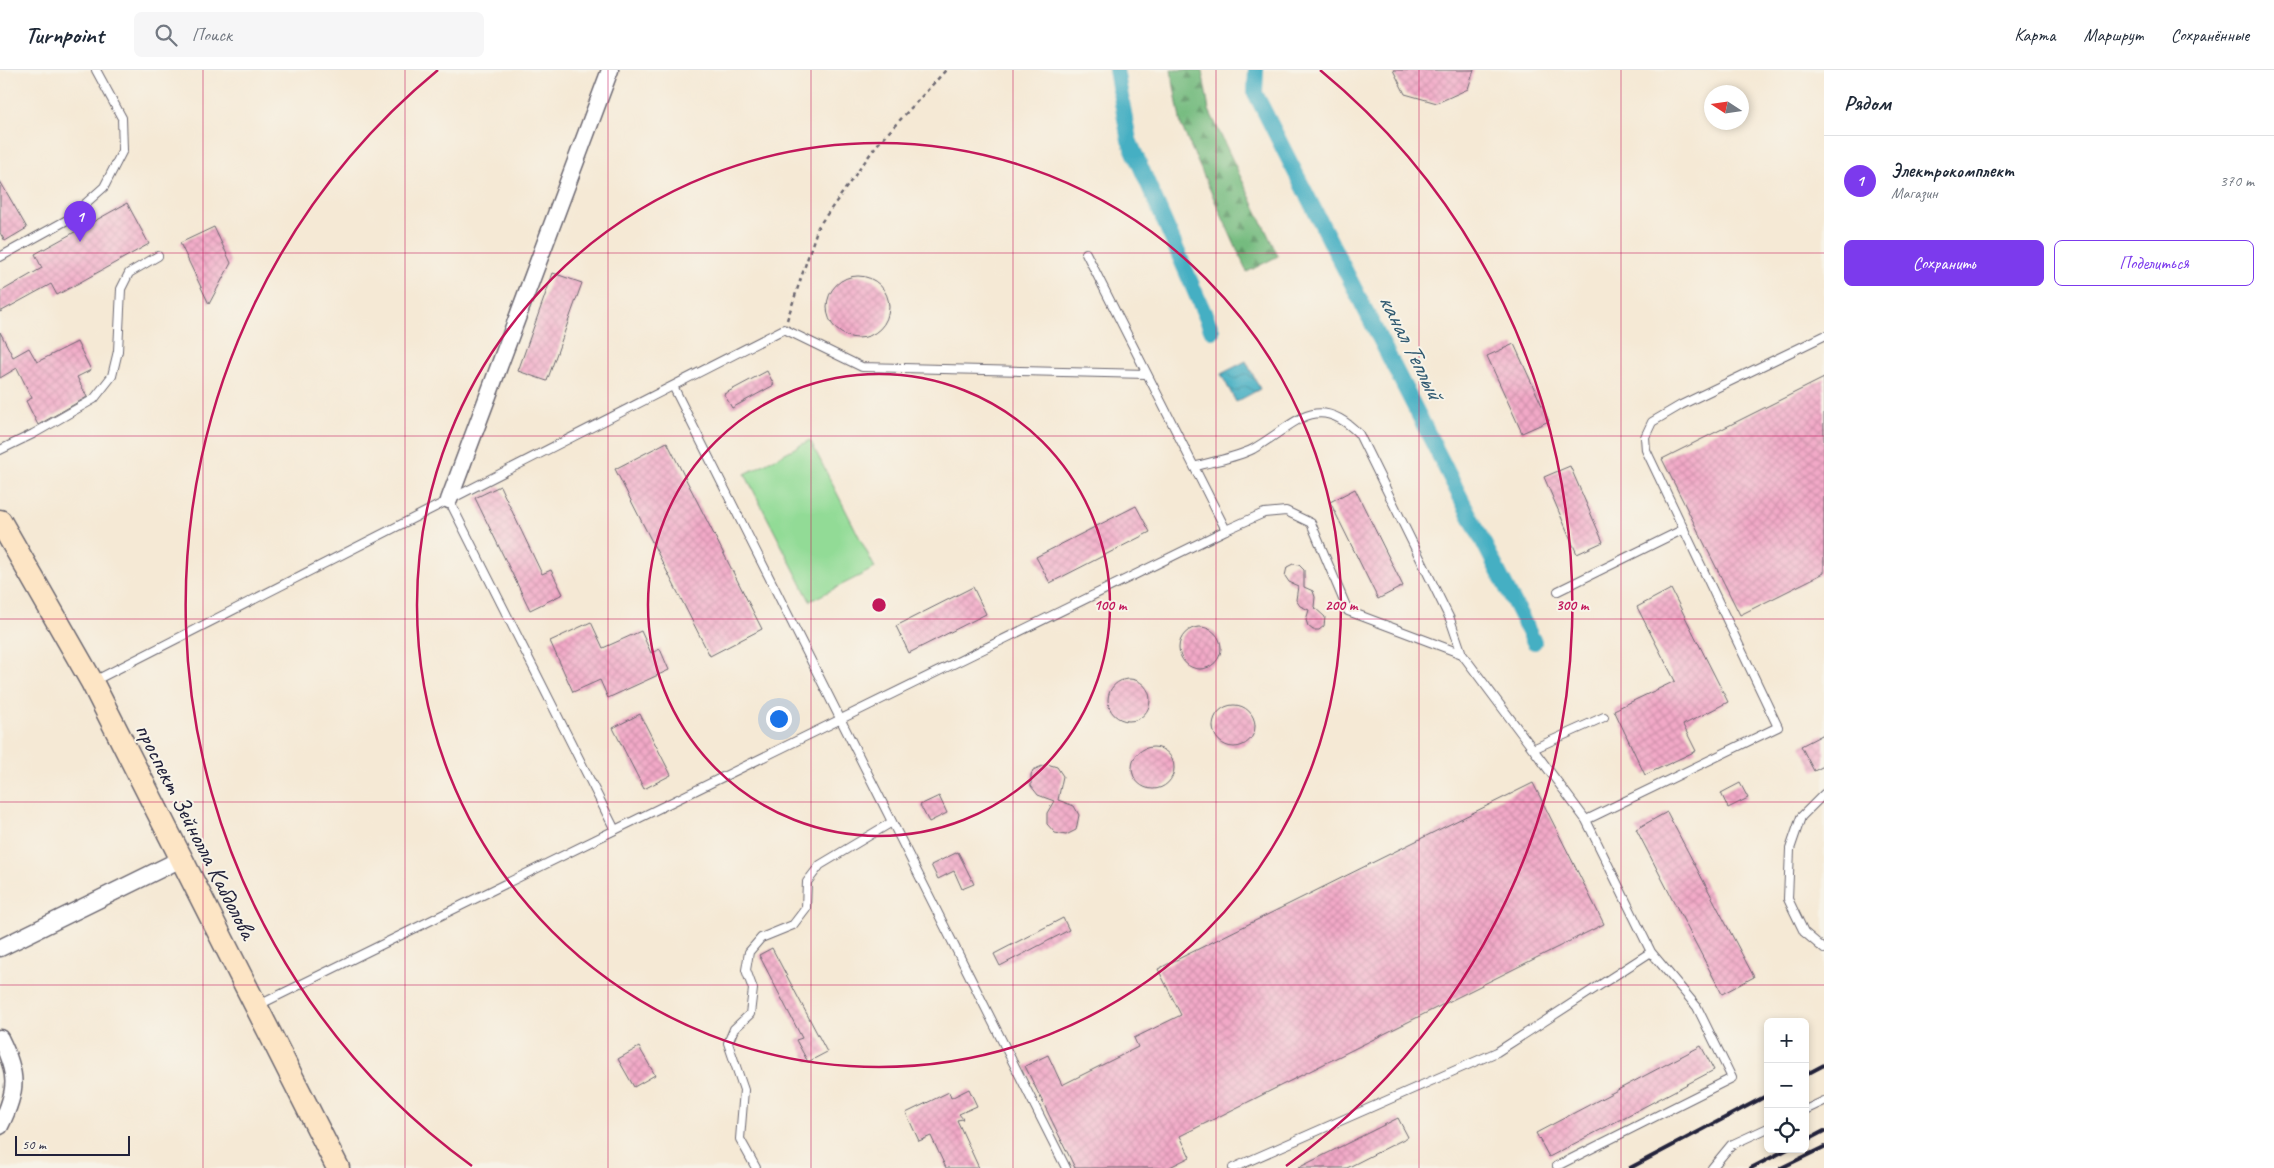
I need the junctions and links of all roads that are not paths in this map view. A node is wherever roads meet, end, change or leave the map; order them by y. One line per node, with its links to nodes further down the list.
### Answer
1 (96, 70): 5 (lane)
2 (610, 70): 11 (street)
3 (1086, 253): 7 (lane)
4 (158, 256): 9 (lane)
5 (0, 257)
6 (1824, 336): 13 (lane)
7 (1147, 374): 8 (lane); 10 (lane)
8 (673, 386): 11 (lane); 19 (lane)
9 (0, 450)
10 (1194, 467): 14 (lane); 16 (lane)
11 (449, 500): 17 (lane); 24 (lane)
12 (0, 521): 17 (main road, проспект Зейнолла Кабдолова)
13 (1684, 529): 15 (lane); 22 (lane)
14 (1226, 530): 16 (lane); 19 (lane)
15 (1558, 592)
16 (1462, 654): 20 (lane)
17 (92, 682): 25 (main road, проспект Зейнолла Кабдолова)
18 (1604, 717): 20 (lane)
19 (841, 720): 23 (lane); 24 (lane)
20 (1533, 749): 22 (lane)
21 (1824, 794): 27 (lane)
22 (1586, 820): 28 (lane)
23 (892, 822): 39 (lane); 40 (lane)
24 (615, 830): 29 (lane)
25 (181, 859): 26 (street); 29 (main road, проспект Зейнолла Кабдолова)
26 (0, 948)
27 (1824, 949)
28 (1651, 952): 36 (lane); 37 (lane)
29 (255, 1007): 38 (main road, проспект Зейнолла Кабдолова)
30 (0, 1038): 32 (street)
31 (1824, 1101): 33 (lane)
32 (5, 1105): 34 (street)
33 (1809, 1108)
34 (0, 1126)
35 (1764, 1130): 41 (lane)
36 (1557, 1166)
37 (1236, 1167)
38 (338, 1168)
39 (756, 1168)
40 (1066, 1168)
41 (1712, 1168)

